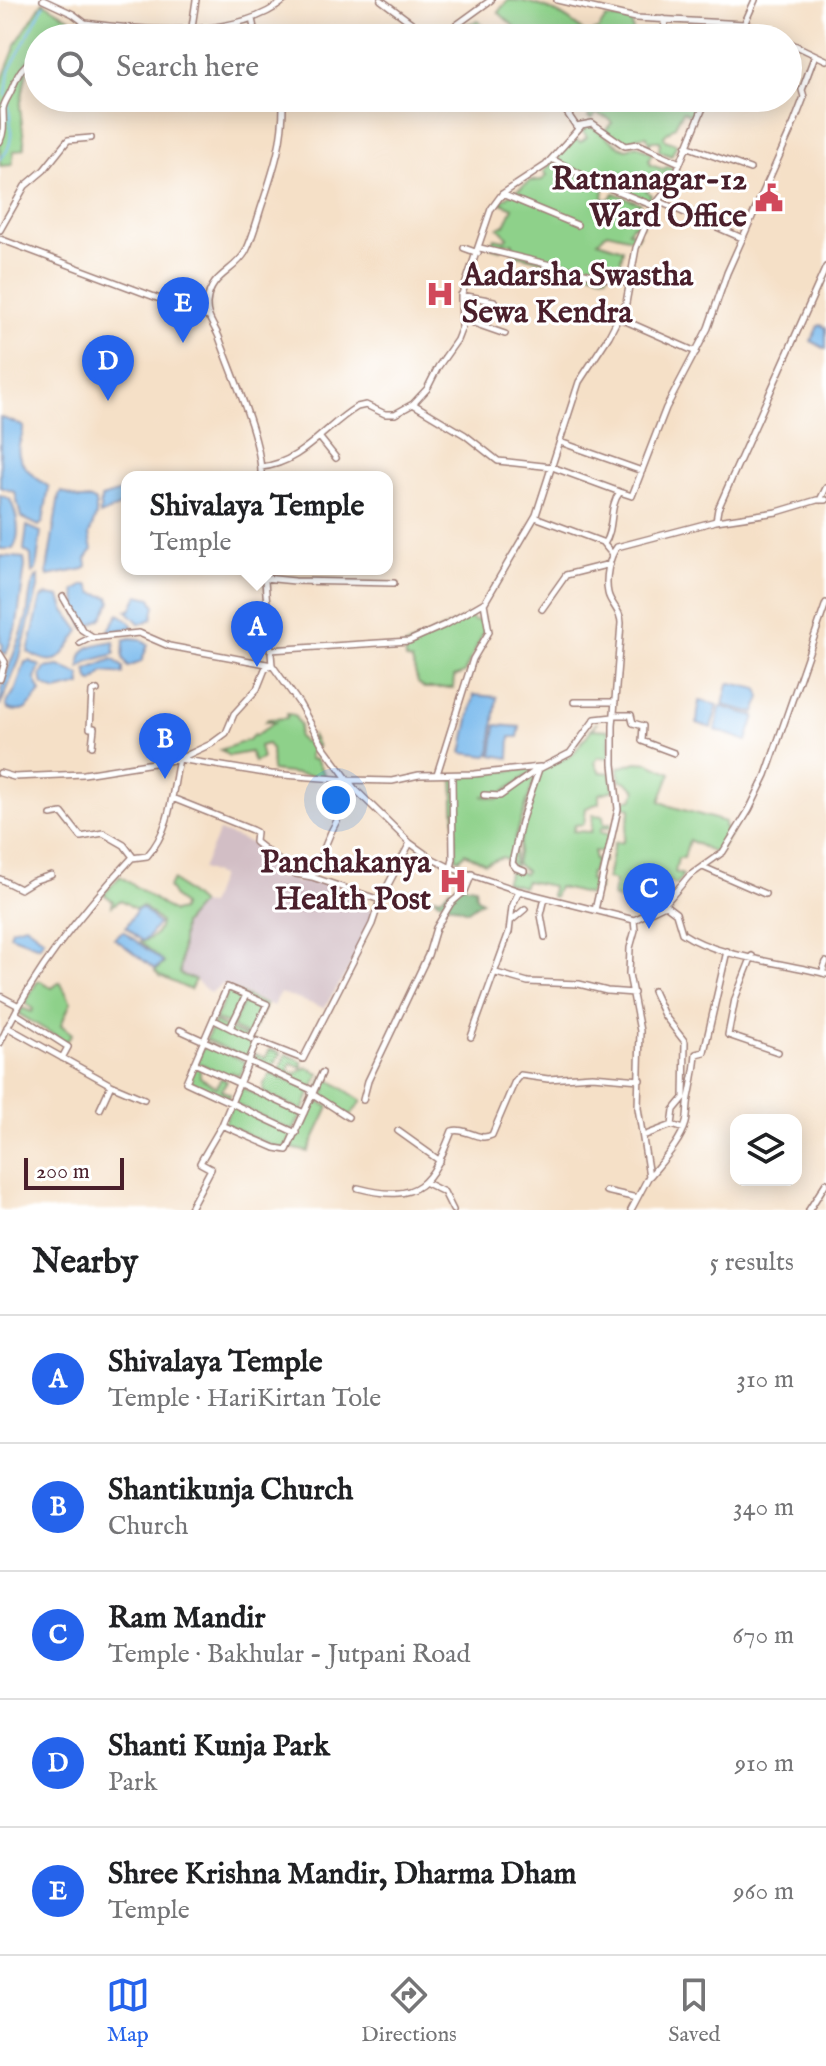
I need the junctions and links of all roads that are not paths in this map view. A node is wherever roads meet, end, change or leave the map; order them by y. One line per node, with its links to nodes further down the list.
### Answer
1 (196, 0): 12 (street)
2 (285, 0): 8 (street)
3 (381, 0): 15 (street)
4 (491, 0): 16 (street)
5 (557, 0): 9 (street)
6 (755, 0): 18 (street)
7 (45, 1): 10 (street)
8 (252, 19): 13 (street); 14 (street)
9 (663, 19): 17 (street); 18 (street)
10 (85, 23): 11 (street)
11 (96, 24)
12 (192, 24)
13 (234, 24)
14 (253, 24)
15 (413, 24)
16 (459, 24)
17 (665, 24)
18 (744, 24)
19 (802, 49): 20 (street)
20 (815, 55): 21 (street); 23 (street)
21 (826, 60)
22 (24, 66): 30 (street)
23 (802, 90)
24 (283, 112): 47 (street)
25 (566, 112): 28 (street)
26 (701, 112): 31 (street)
27 (798, 112): 39 (street)
28 (581, 126): 32 (street); 33 (street)
29 (91, 138): 38 (street)
30 (0, 141)
31 (686, 146): 33 (street); 34 (street)
32 (552, 159): 35 (street); 36 (street)
33 (680, 163): 36 (street)
34 (750, 169)
35 (502, 194): 37 (street); 42 (street)
36 (656, 204): 39 (street); 44 (street)
37 (577, 225)
38 (0, 230)
39 (742, 238): 51 (street)
40 (0, 239): 47 (street)
41 (464, 248): 42 (street)
42 (478, 250): 44 (street); 45 (street)
43 (826, 267): 64 (street)
44 (630, 284): 48 (street)
45 (461, 295): 46 (street); 49 (street)
46 (494, 301)
47 (208, 317): 56 (street)
48 (619, 318): 51 (street); 54 (street)
49 (462, 319): 50 (street); 52 (street)
50 (505, 334)
51 (696, 352): 59 (street)
52 (413, 404): 53 (street); 57 (street)
53 (320, 438): 55 (street); 56 (street)
54 (560, 442): 57 (street); 59 (street)
55 (336, 458)
56 (261, 467): 58 (street)
57 (552, 467): 61 (street); 63 (street)
58 (261, 471)
59 (642, 471): 61 (street)
60 (826, 488): 62 (street)
61 (620, 492): 65 (street)
62 (823, 500): 64 (street)
63 (535, 517): 65 (street); 71 (street)
64 (716, 521): 66 (street)
65 (604, 544): 66 (street)
66 (612, 554): 67 (street)
67 (610, 564): 73 (street); 82 (street)
68 (264, 578): 69 (street); 76 (street)
69 (394, 583)
70 (63, 597): 74 (street)
71 (484, 603): 76 (street); 89 (street)
72 (826, 603): 98 (street)
73 (542, 609)
74 (94, 638): 75 (street); 78 (street)
75 (80, 643)
76 (270, 650): 78 (street)
77 (0, 654): 79 (street)
78 (272, 665): 86 (street); 91 (street)
79 (0, 679)
80 (97, 690): 84 (street)
81 (574, 702): 82 (street)
82 (615, 702): 83 (street)
83 (614, 716): 85 (street); 87 (street); 111 (street)
84 (92, 746)
85 (674, 753)
86 (179, 759): 88 (street); 91 (street); 94 (street)
87 (539, 768): 90 (street); 93 (street); 100 (street)
88 (2, 775)
89 (437, 775): 90 (street); 91 (street)
90 (452, 775): 99 (street)
91 (349, 780): 92 (street)
92 (354, 788): 96 (street); 103 (street)
93 (484, 795)
94 (172, 798): 97 (street); 103 (street)
95 (51, 815): 97 (street)
96 (410, 843): 99 (street); 108 (street)
97 (132, 858): 124 (street)
98 (702, 867): 106 (street); 109 (street)
99 (451, 868): 101 (street)
100 (524, 871)
101 (472, 874): 105 (street); 144 (street)
102 (51, 875): 104 (street)
103 (312, 877): 108 (street)
104 (0, 879)
105 (519, 891): 107 (street); 113 (street)
106 (765, 894)
107 (545, 898): 111 (street); 114 (street)
108 (380, 900): 131 (street)
109 (664, 904): 112 (street); 115 (street)
110 (525, 909): 113 (street)
111 (595, 910): 112 (street)
112 (634, 920): 121 (street)
113 (511, 922): 118 (street)
114 (545, 937)
115 (727, 951): 116 (street); 151 (street)
116 (752, 956): 119 (street); 134 (street)
117 (826, 962): 119 (street)
118 (496, 973): 121 (street); 130 (street)
119 (824, 974)
120 (653, 991): 150 (street)
121 (634, 993): 139 (street)
122 (246, 995): 126 (street); 128 (street); 131 (street)
123 (0, 996): 124 (street)
124 (19, 1006): 125 (street)
125 (15, 1013): 127 (street); 135 (street)
126 (214, 1020): 128 (street); 132 (street)
127 (7, 1027): 133 (street); 135 (street)
128 (230, 1028): 131 (street)
129 (180, 1030): 132 (street)
130 (471, 1037)
131 (254, 1040): 136 (street)
132 (205, 1041): 136 (street); 137 (street)
133 (0, 1043)
134 (778, 1052)
135 (62, 1058): 141 (street)
136 (247, 1062): 140 (street); 142 (street)
137 (194, 1063): 140 (street); 145 (street)
138 (322, 1073): 142 (street)
139 (640, 1080): 154 (street); 155 (street)
140 (237, 1084): 145 (street); 147 (street)
141 (111, 1085): 143 (street); 146 (street)
142 (313, 1092): 147 (street); 148 (street)
143 (144, 1099)
144 (363, 1100)
145 (230, 1104): 149 (street); 153 (street)
146 (100, 1109)
147 (304, 1113): 153 (street)
148 (348, 1117)
149 (222, 1125): 153 (street); 162 (street)
150 (672, 1125): 151 (street); 154 (street)
151 (684, 1129): 156 (street)
152 (398, 1131): 155 (street)
153 (296, 1133)
154 (643, 1136): 156 (street)
155 (440, 1161): 157 (street)
156 (649, 1176): 161 (street)
157 (426, 1183): 159 (street); 163 (street)
158 (826, 1183): 165 (street)
159 (358, 1188)
160 (606, 1191): 161 (street)
161 (637, 1198): 164 (street)
162 (189, 1210)
163 (453, 1210)
164 (631, 1210)
165 (809, 1210)

